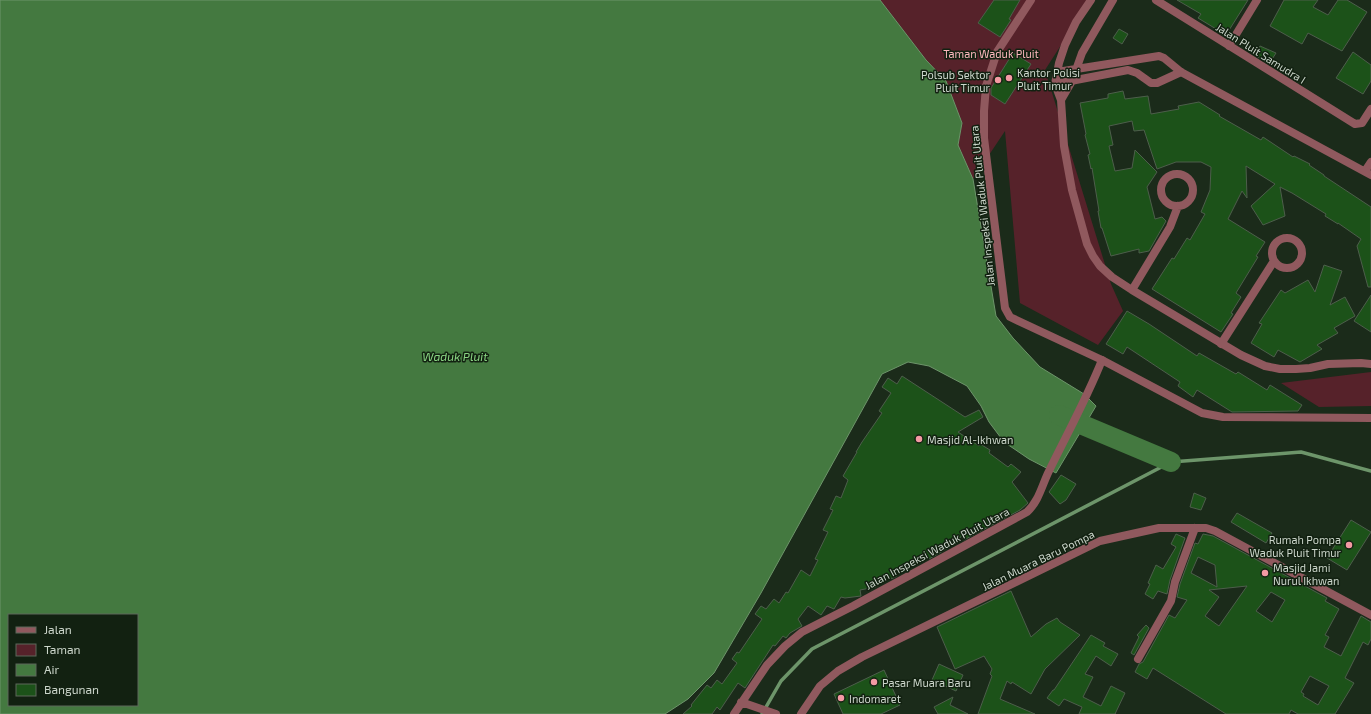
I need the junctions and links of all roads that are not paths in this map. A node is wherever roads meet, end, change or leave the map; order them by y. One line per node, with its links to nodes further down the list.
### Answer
1 (1031, 0): 22 (street, Jalan Inspeksi Waduk Pluit Utara)
2 (1091, 0): 9 (street)
3 (1113, 0): 8 (street)
4 (1156, 0): 6 (street, Jalan Pluit Samudra I)
5 (1257, 0): 6 (street)
6 (1229, 46): 15 (street, Jalan Pluit Samudra I)
7 (1134, 59): 8 (street); 10 (street); 11 (street)
8 (1076, 68): 9 (street); 12 (street)
9 (1057, 72): 13 (street)
10 (1181, 72): 11 (street); 17 (street)
11 (1137, 73): 12 (street)
12 (1072, 81): 13 (street); 14 (street)
13 (1055, 84): 14 (street)
14 (1061, 100): 20 (street)
15 (1371, 109)
16 (1371, 162): 17 (street)
17 (1368, 173)
18 (1178, 206): 20 (street)
19 (1274, 262): 21 (street)
20 (1132, 290): 21 (street)
21 (1221, 344): 23 (street)
22 (1102, 360): 24 (street, Jalan Inspeksi Waduk Pluit Utara); 28 (street, Jalan Inspeksi Waduk Pluit Utara)
23 (1371, 364)
24 (1371, 418)
25 (1195, 528): 26 (street, Jalan Muara Baru Pompa); 27 (street); 31 (street, Jalan Muara Baru Pompa)
26 (1371, 615)
27 (1138, 659)
28 (741, 702): 29 (street, Jalan Inspeksi Waduk Pluit Utara); 30 (street)
29 (734, 714)
30 (776, 714)
31 (801, 714)

